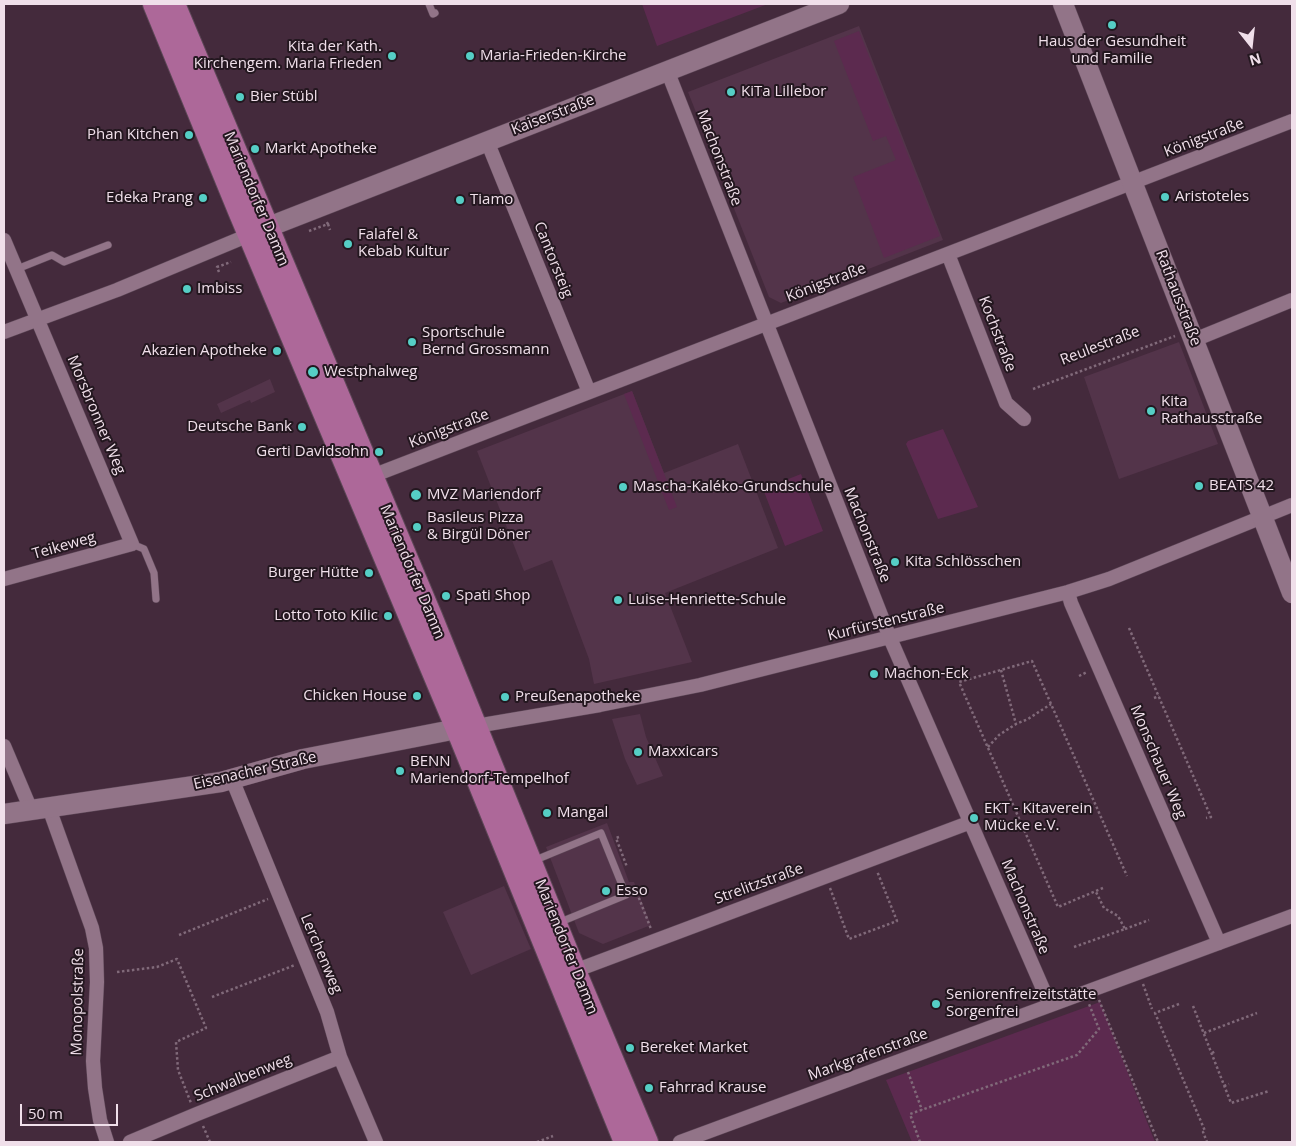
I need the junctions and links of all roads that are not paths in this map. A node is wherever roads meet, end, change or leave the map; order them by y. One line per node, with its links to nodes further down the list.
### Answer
1 (154, 4): 11 (main road, Mariendorfer Damm)
2 (174, 4): 11 (main road, Mariendorfer Damm)
3 (429, 4): 6 (lane)
4 (839, 4): 7 (street, Kaiserstraße)
5 (1064, 4): 10 (street, Rathausstraße)
6 (435, 13)
7 (667, 70): 9 (street, Kaiserstraße); 18 (street, Machonstraße)
8 (1292, 121): 10 (street, Königstraße)
9 (487, 141): 11 (street, Kaiserstraße); 21 (street, Cantorsteig)
10 (1133, 183): 14 (street, Königstraße); 20 (street, Rathausstraße)
11 (258, 231): 17 (street); 23 (main road, Mariendorfer Damm); 32 (main road, Mariendorfer Damm)
12 (4, 240): 15 (street, Morsbronner Weg)
13 (108, 245): 15 (lane)
14 (948, 254): 18 (street, Königstraße); 22 (street, Kochstraße)
15 (16, 269): 17 (street, Morsbronner Weg)
16 (1292, 300): 20 (street)
17 (38, 320): 19 (street); 26 (street, Morsbronner Weg)
18 (766, 324): 21 (street, Königstraße); 31 (street, Machonstraße)
19 (4, 332)
20 (1186, 337): 25 (street, Rathausstraße)
21 (588, 392): 23 (street, Königstraße)
22 (1024, 419)
23 (372, 476): 32 (main road, Mariendorfer Damm)
24 (1292, 505): 25 (street, Kurfürstenstraße)
25 (1263, 518): 28 (street, Kurfürstenstraße); 29 (street, Rathausstraße)
26 (132, 544): 27 (street, Teikeweg); 30 (lane, Morsbronner Weg)
27 (4, 578)
28 (1068, 592): 31 (street, Kurfürstenstraße); 41 (street, Monschauer Weg)
29 (1292, 593)
30 (156, 599)
31 (890, 638): 32 (street, Kurfürstenstraße); 37 (street, Machonstraße)
32 (466, 728): 34 (street, Eisenacher Straße); 38 (main road, Mariendorfer Damm); 42 (main road, Mariendorfer Damm)
33 (4, 746): 35 (street, Monopolstraße)
34 (232, 779): 35 (street, Eisenacher Straße); 44 (street, Lerchenweg)
35 (40, 809): 36 (street, Eisenacher Straße); 45 (street, Monopolstraße)
36 (4, 814)
37 (971, 822): 42 (street, Strelitzstraße); 43 (street, Machonstraße)
38 (531, 862): 40 (main road, Mariendorfer Damm); 40 (lane)
39 (1292, 916): 41 (street, Markgrafenstraße)
40 (556, 924): 42 (main road, Mariendorfer Damm)
41 (1219, 943): 43 (street, Markgrafenstraße)
42 (567, 974): 48 (main road, Mariendorfer Damm); 49 (main road, Mariendorfer Damm)
43 (1050, 1005): 50 (street, Markgrafenstraße)
44 (340, 1057): 46 (street, Schwalbenweg); 47 (street, Lerchenweg)
45 (107, 1142)
46 (130, 1142)
47 (376, 1142)
48 (625, 1142)
49 (647, 1142)
50 (680, 1142)

